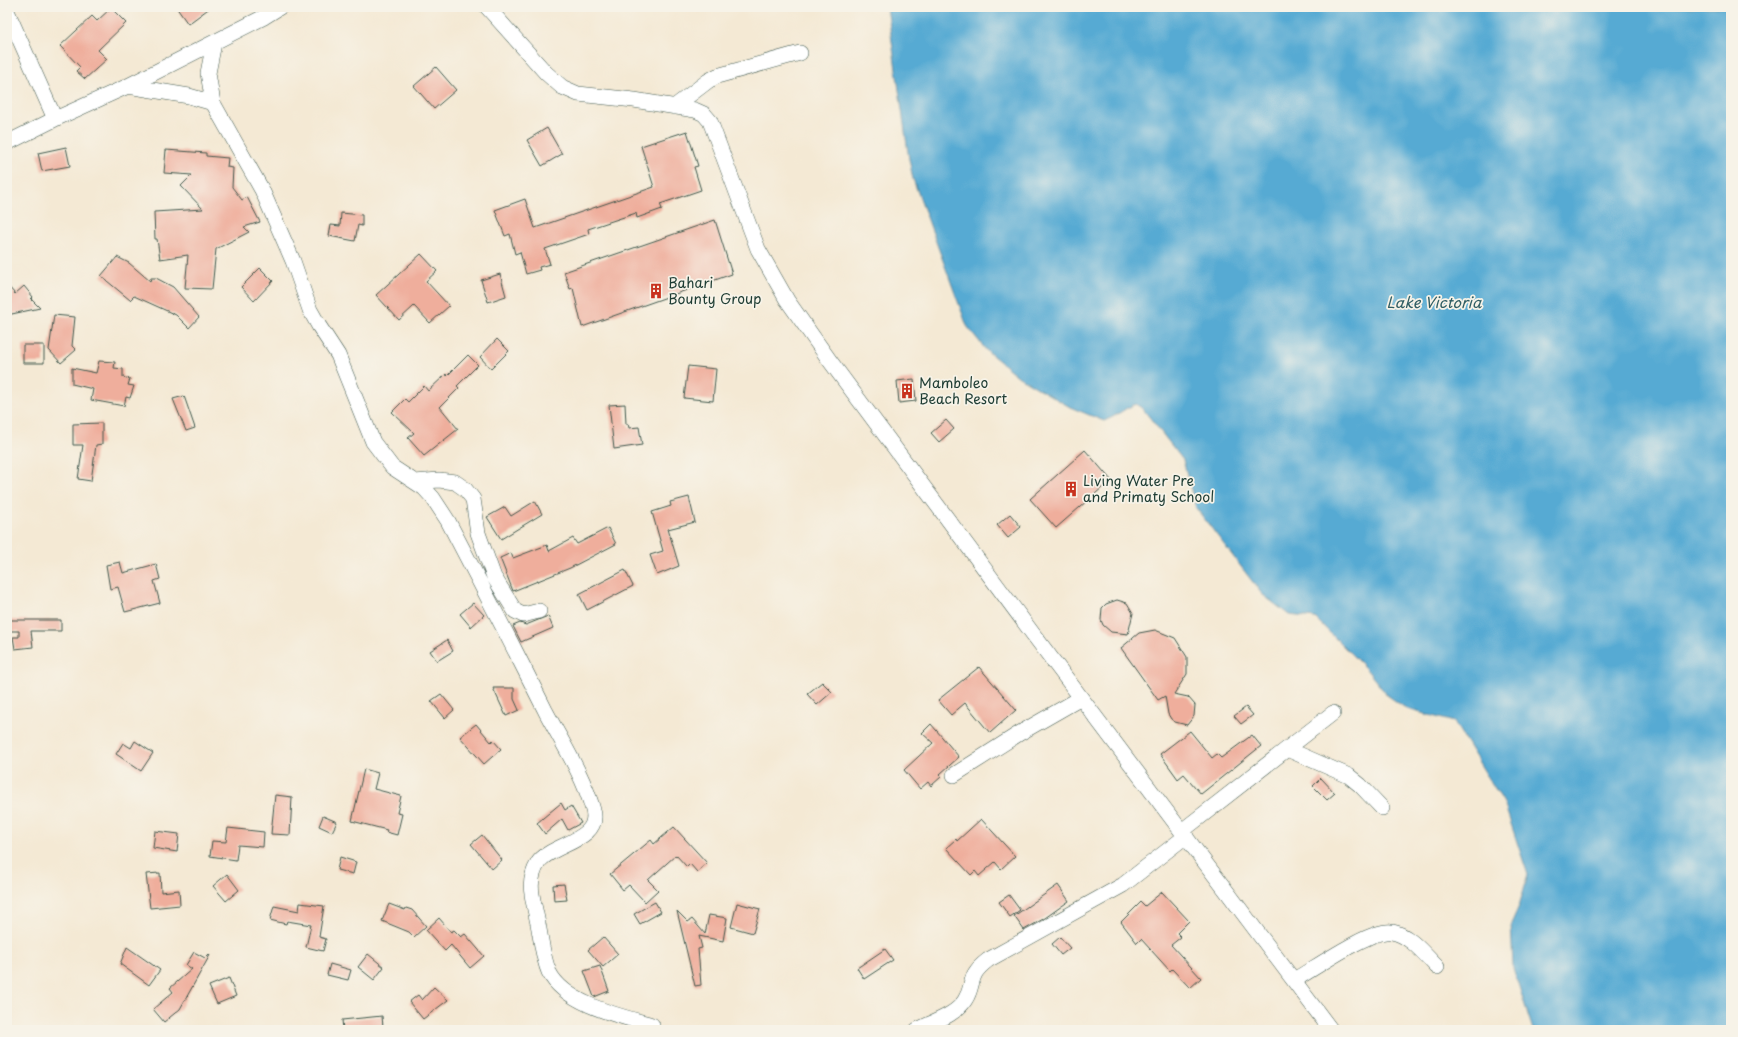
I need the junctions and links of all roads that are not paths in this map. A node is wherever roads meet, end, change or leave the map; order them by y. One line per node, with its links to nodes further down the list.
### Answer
1 (280, 7): 4 (street)
2 (494, 9): 8 (street)
3 (7, 11): 9 (street)
4 (214, 43): 6 (street); 7 (street)
5 (800, 53): 8 (street)
6 (128, 86): 7 (street); 9 (street)
7 (212, 104): 11 (street)
8 (674, 107): 13 (street)
9 (55, 119): 10 (street)
10 (7, 144)
11 (415, 482): 12 (street); 21 (street)
12 (539, 611)
13 (1081, 698): 16 (street); 18 (street)
14 (1333, 713): 15 (street)
15 (1287, 749): 17 (street); 18 (street)
16 (954, 775)
17 (1382, 808)
18 (1184, 833): 20 (street); 22 (street)
19 (1438, 967): 20 (street)
20 (1294, 980): 23 (street)
21 (652, 1025)
22 (918, 1030)
23 (1331, 1030)

